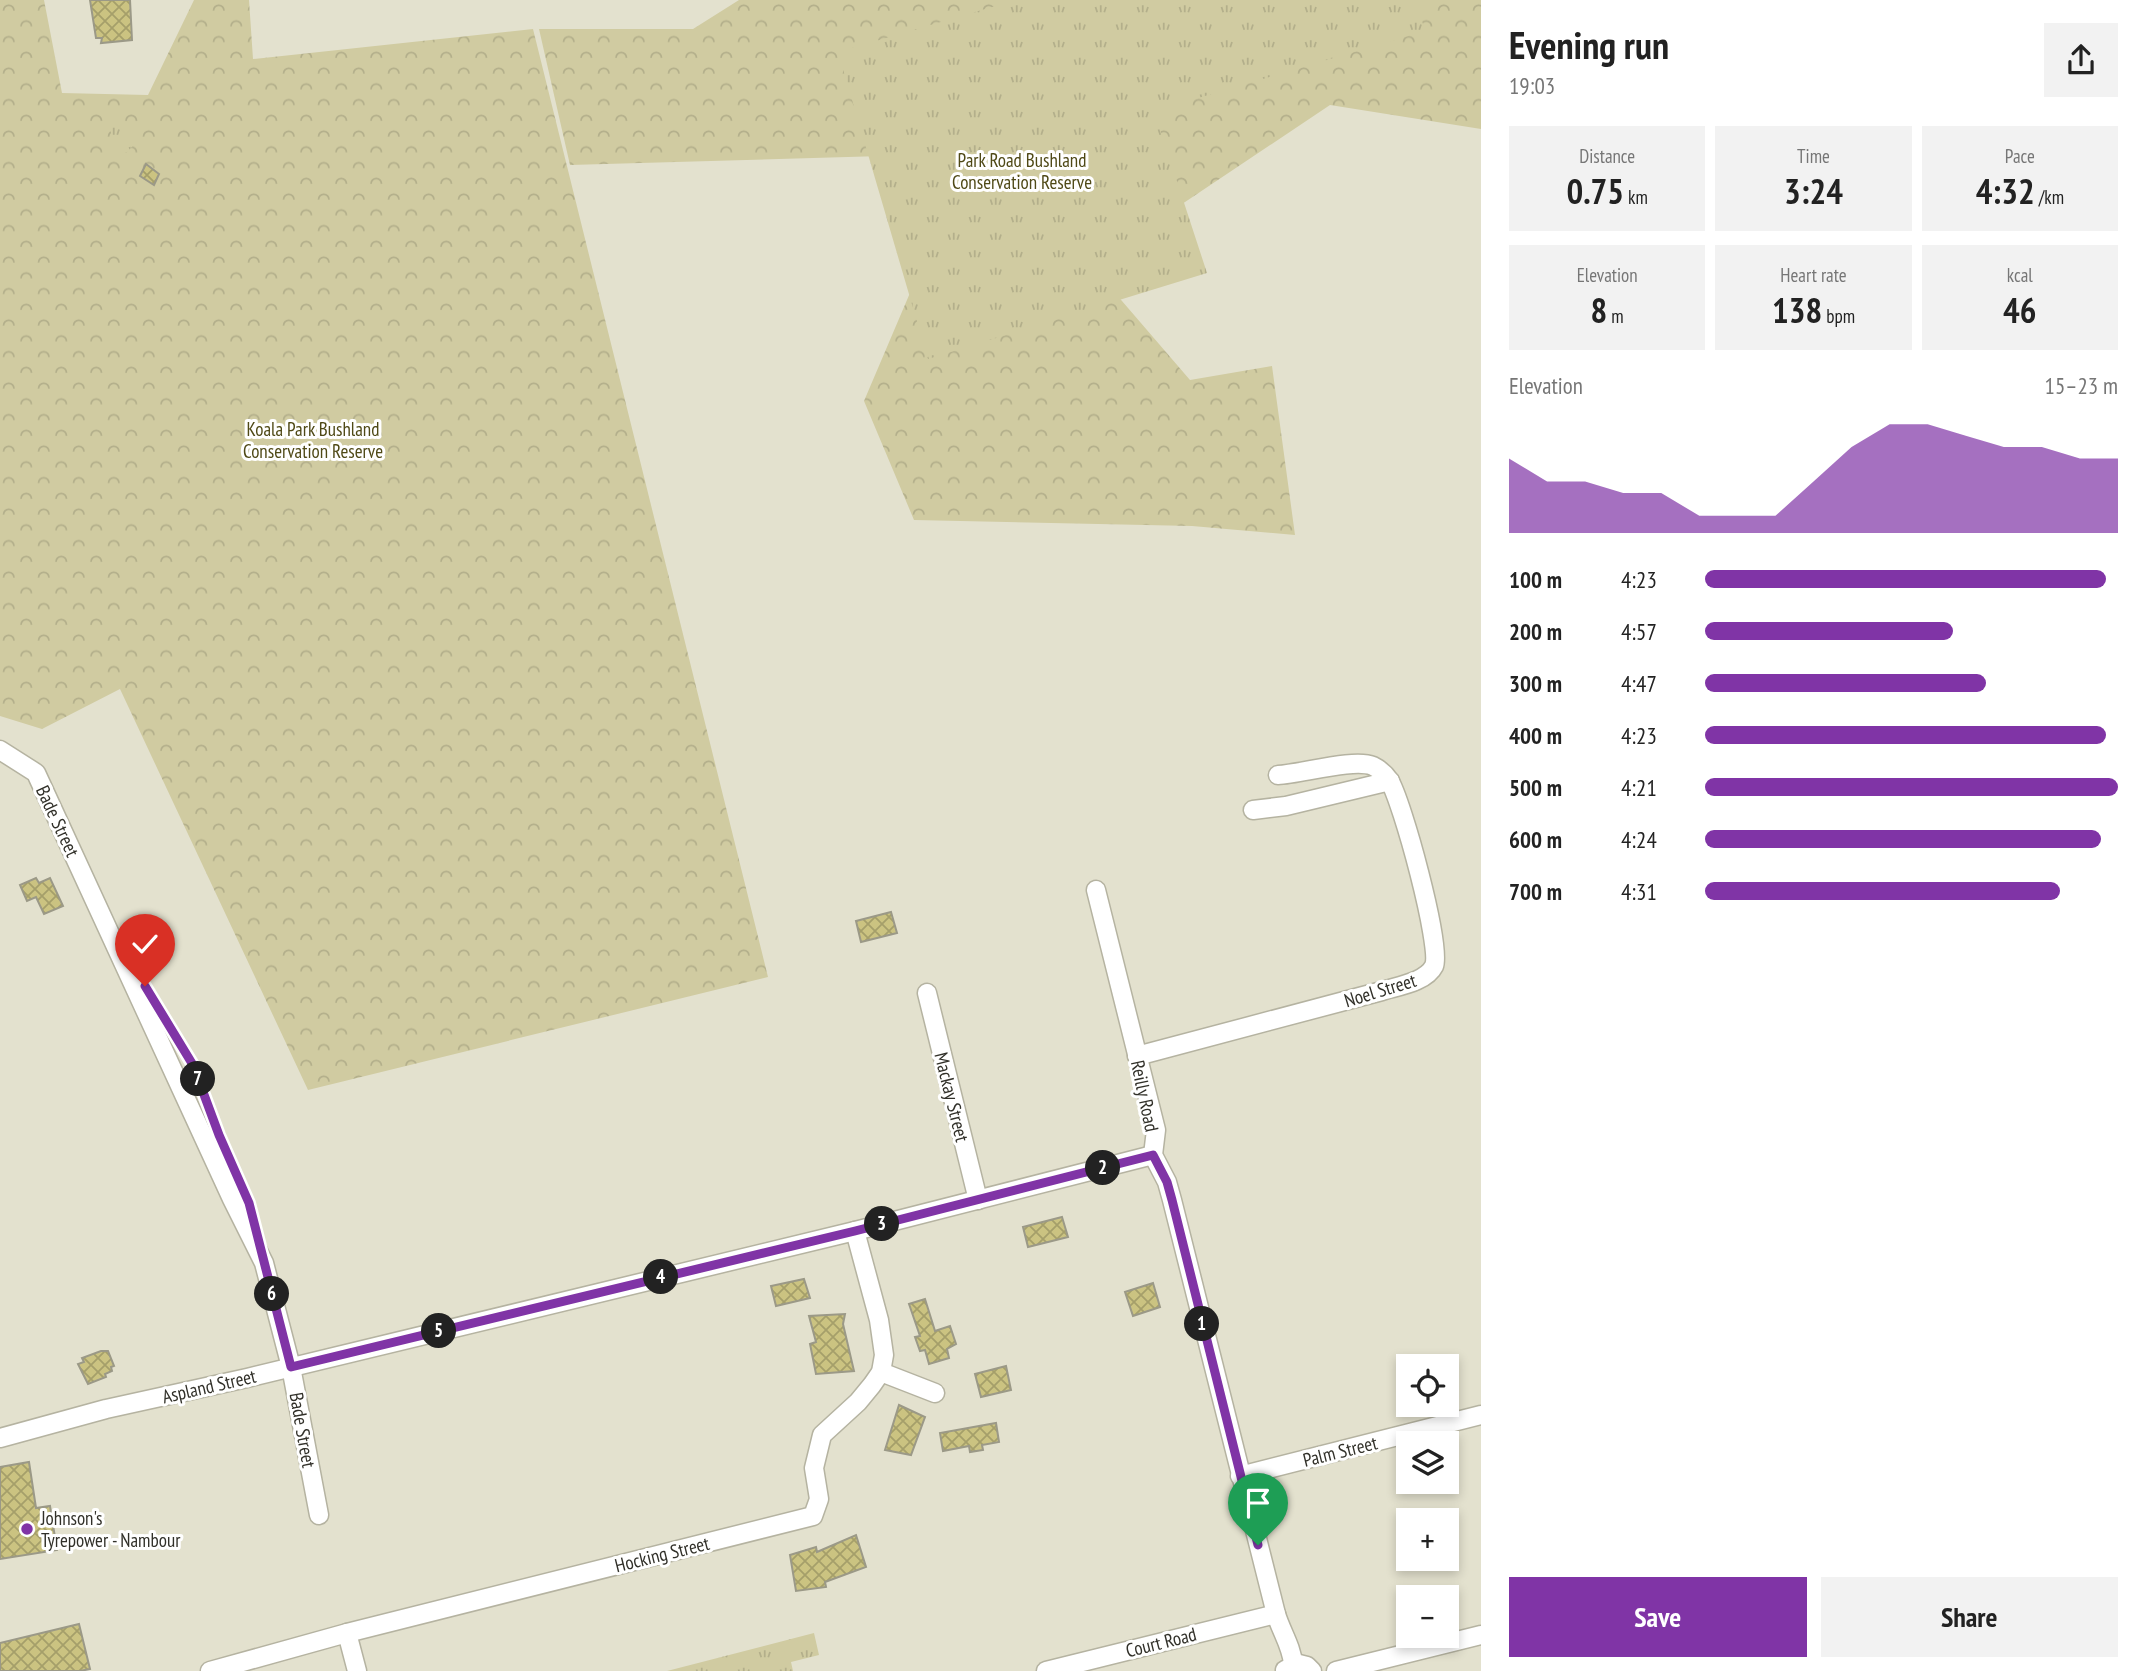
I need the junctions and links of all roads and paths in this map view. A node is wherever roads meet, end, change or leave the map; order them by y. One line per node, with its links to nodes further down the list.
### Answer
1 (0, 750): 11 (street, Bade Street)
2 (1278, 775): 3 (street)
3 (1390, 781): 4 (street); 7 (street, Noel Street)
4 (1253, 810)
5 (1096, 890): 7 (street, Reilly Road)
6 (927, 993): 9 (street, Mackay Street)
7 (1137, 1056): 8 (street, Reilly Road)
8 (1153, 1155): 9 (street, Aspland Street); 16 (street, Reilly Road)
9 (978, 1200): 10 (street, Aspland Street)
10 (855, 1231): 11 (street, Aspland Street); 12 (street)
11 (291, 1367): 15 (street, Aspland Street); 17 (street, Bade Street)
12 (881, 1372): 13 (street); 19 (street, Hocking Street)
13 (935, 1393)
14 (1481, 1415): 16 (street, Palm Street)
15 (0, 1438)
16 (1240, 1476): 18 (street, Reilly Road)
17 (319, 1515)
18 (1276, 1614): 21 (street, Reilly Road); 24 (street, Court Road)
19 (347, 1633): 22 (street); 23 (street)
20 (1481, 1635): 26 (street)
21 (1289, 1668): 25 (street)
22 (210, 1671)
23 (357, 1671)
24 (1046, 1671)
25 (1312, 1671)
26 (1336, 1671)

